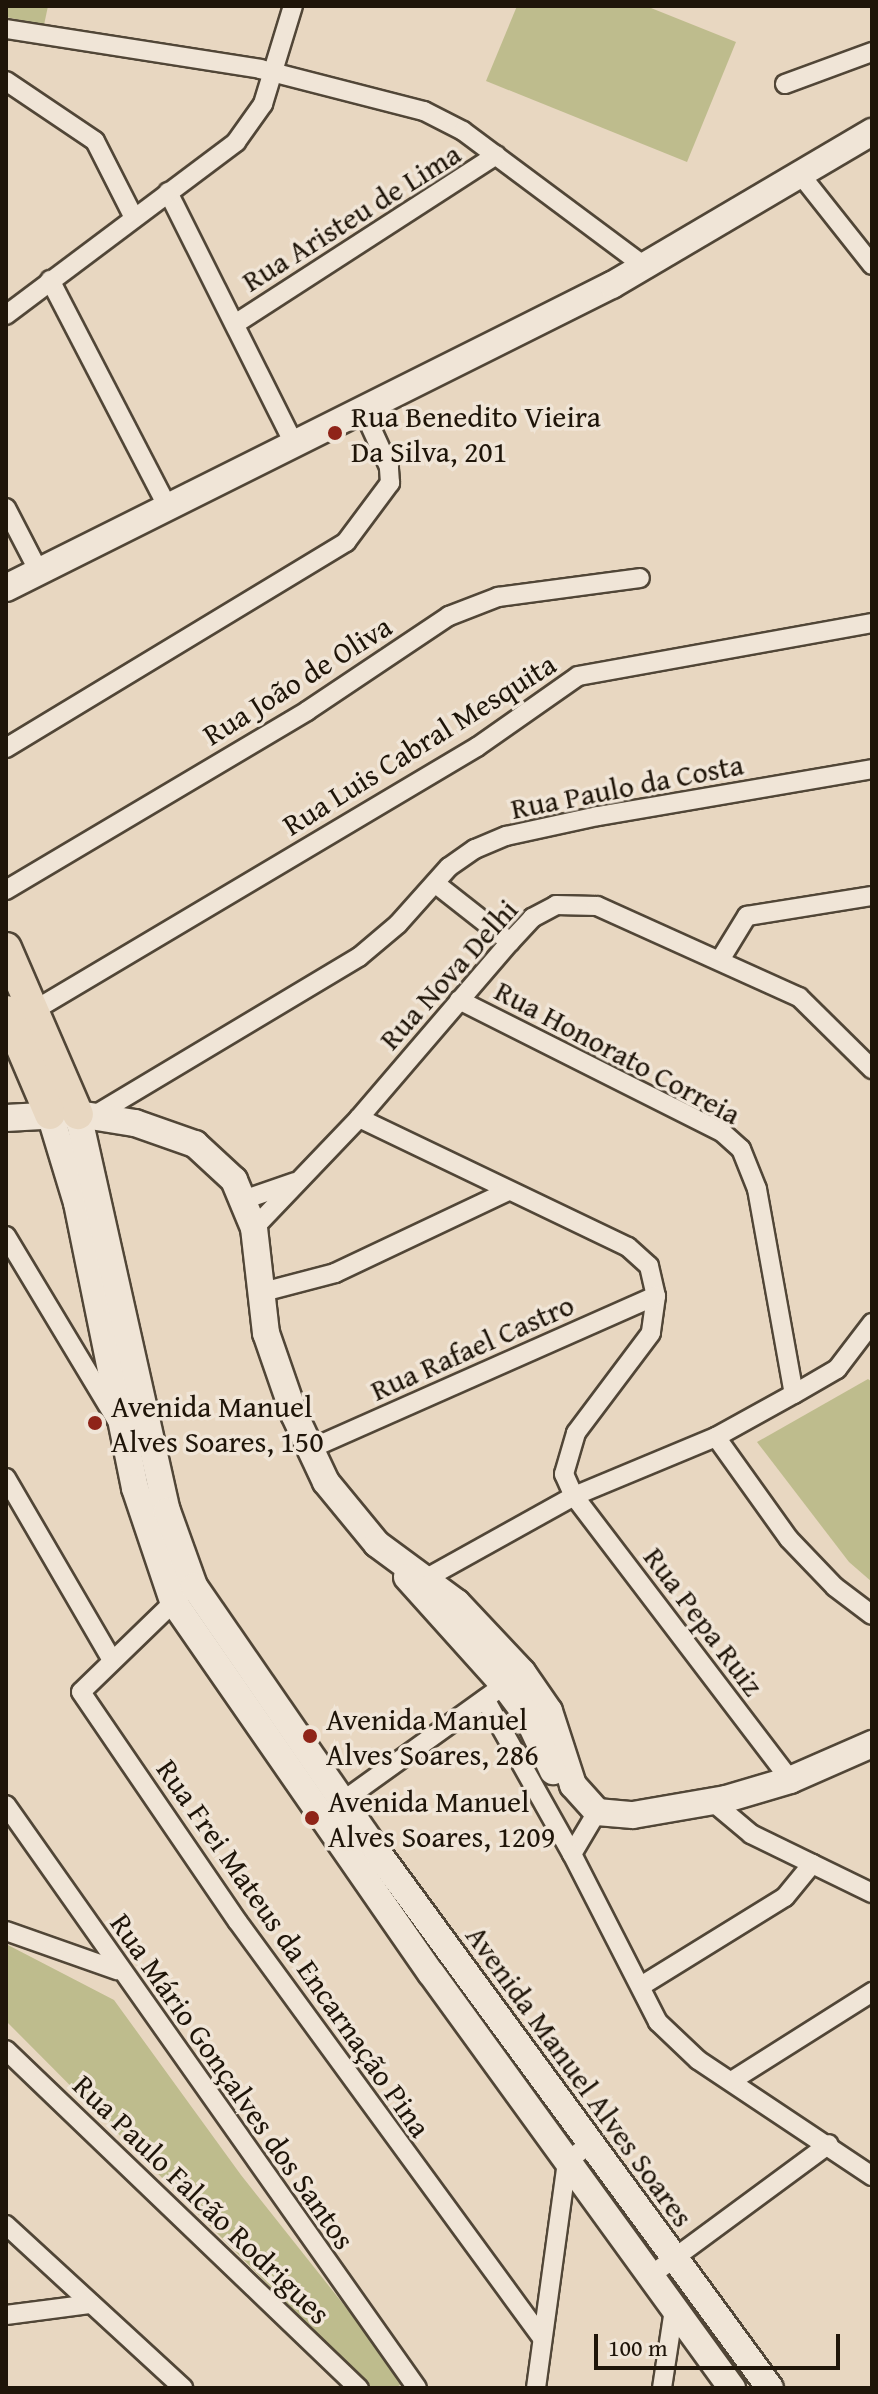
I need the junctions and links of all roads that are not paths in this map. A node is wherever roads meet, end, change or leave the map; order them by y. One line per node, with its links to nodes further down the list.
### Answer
1 (293, 6): 4 (street)
2 (6, 29): 4 (street)
3 (872, 52): 6 (street)
4 (274, 72): 8 (street); 10 (street)
5 (6, 81): 11 (street)
6 (785, 84)
7 (872, 132): 9 (main road)
8 (496, 155): 12 (street); 16 (street, Rua Aristeu de Lima)
9 (800, 174): 12 (main road); 13 (street)
10 (168, 192): 11 (street); 16 (street)
11 (134, 218): 14 (street)
12 (643, 265): 17 (main road)
13 (872, 265)
14 (50, 280): 15 (street); 20 (street)
15 (6, 315)
16 (235, 324): 18 (street)
17 (363, 410): 18 (main road); 25 (street)
18 (294, 444): 20 (main road)
19 (6, 508): 21 (street)
20 (168, 508): 21 (main road)
21 (39, 572): 23 (main road)
22 (640, 578): 28 (street, Rua João de Oliva)
23 (6, 588)
24 (872, 623): 34 (street, Rua Luis Cabral Mesquita)
25 (6, 748)
26 (872, 769): 27 (street, Rua Paulo da Costa)
27 (436, 884): 30 (street); 36 (street, Rua Paulo da Costa)
28 (6, 890)
29 (872, 896): 32 (street)
30 (510, 942): 32 (street, Rua Nova Delhi); 33 (street, Rua Nova Delhi)
31 (6, 948): 34 (main road)
32 (720, 960): 35 (street, Rua Nova Delhi)
33 (459, 1000): 38 (street, Rua Nova Delhi); 47 (street, Rua Honorato Correia)
34 (19, 1011): 36 (main road)
35 (872, 1069)
36 (74, 1114): 37 (main road); 41 (main road); 48 (main road, Avenida Manuel Alves Soares); 54 (main road, Avenida Manuel Alves Soares)
37 (6, 1118)
38 (359, 1118): 39 (street, Rua Nova Delhi); 40 (street)
39 (302, 1180): 41 (street, Rua Nova Delhi); 42 (street, Rua Nova Delhi)
40 (506, 1192): 44 (street); 45 (street)
41 (246, 1199): 42 (main road)
42 (254, 1228): 44 (main road)
43 (6, 1236): 48 (street)
44 (259, 1293): 50 (main road)
45 (656, 1296): 50 (street, Rua Rafael Castro); 52 (street)
46 (872, 1323): 47 (street)
47 (794, 1394): 49 (street)
48 (123, 1431): 54 (main road, Avenida Manuel Alves Soares)
49 (716, 1437): 52 (street); 55 (street)
50 (310, 1449): 53 (main road)
51 (6, 1478): 56 (street)
52 (574, 1496): 53 (street); 59 (street, Rua Pepa Ruiz)
53 (414, 1576): 57 (main road)
54 (184, 1594): 56 (street, Rua Frei Mateus da Encarnação Pina); 60 (main road, Avenida Manuel Alves Soares); 63 (main road, Avenida Manuel Alves Soares)
55 (872, 1615)
56 (112, 1660): 84 (street, Rua Frei Mateus da Encarnação Pina)
57 (504, 1685): 60 (street); 64 (main road); 65 (street)
58 (872, 1744): 59 (main road)
59 (790, 1780): 61 (main road)
60 (343, 1798): 63 (street); 75 (main road, Avenida Manuel Alves Soares)
61 (723, 1801): 64 (main road); 66 (street)
62 (6, 1805): 69 (street, Rua Mário Gonçalves dos Santos)
63 (323, 1818): 76 (main road, Avenida Manuel Alves Soares)
64 (593, 1819): 65 (street)
65 (572, 1854): 70 (street)
66 (812, 1864): 67 (street); 70 (street)
67 (872, 1893)
68 (6, 1931): 69 (street)
69 (117, 1970): 87 (street, Rua Mário Gonçalves dos Santos)
70 (641, 1986): 73 (street)
71 (872, 1992): 73 (street)
72 (6, 2050): 86 (street, Rua Paulo Falcão Rodrigues)
73 (733, 2080): 74 (street)
74 (829, 2144): 77 (street); 79 (street)
75 (589, 2145): 76 (street); 79 (main road, Avenida Manuel Alves Soares)
76 (567, 2161): 80 (main road, Avenida Manuel Alves Soares); 84 (street)
77 (872, 2176)
78 (6, 2225): 81 (street)
79 (673, 2260): 80 (street); 91 (main road, Avenida Manuel Alves Soares)
80 (650, 2276): 82 (main road, Avenida Manuel Alves Soares)
81 (91, 2304): 83 (street); 85 (street)
82 (674, 2310): 89 (street); 90 (main road, Avenida Manuel Alves Soares)
83 (6, 2315)
84 (542, 2338): 88 (street)
85 (183, 2388)
86 (359, 2388)
87 (417, 2388)
88 (536, 2388)
89 (662, 2388)
90 (732, 2388)
91 (770, 2388)

